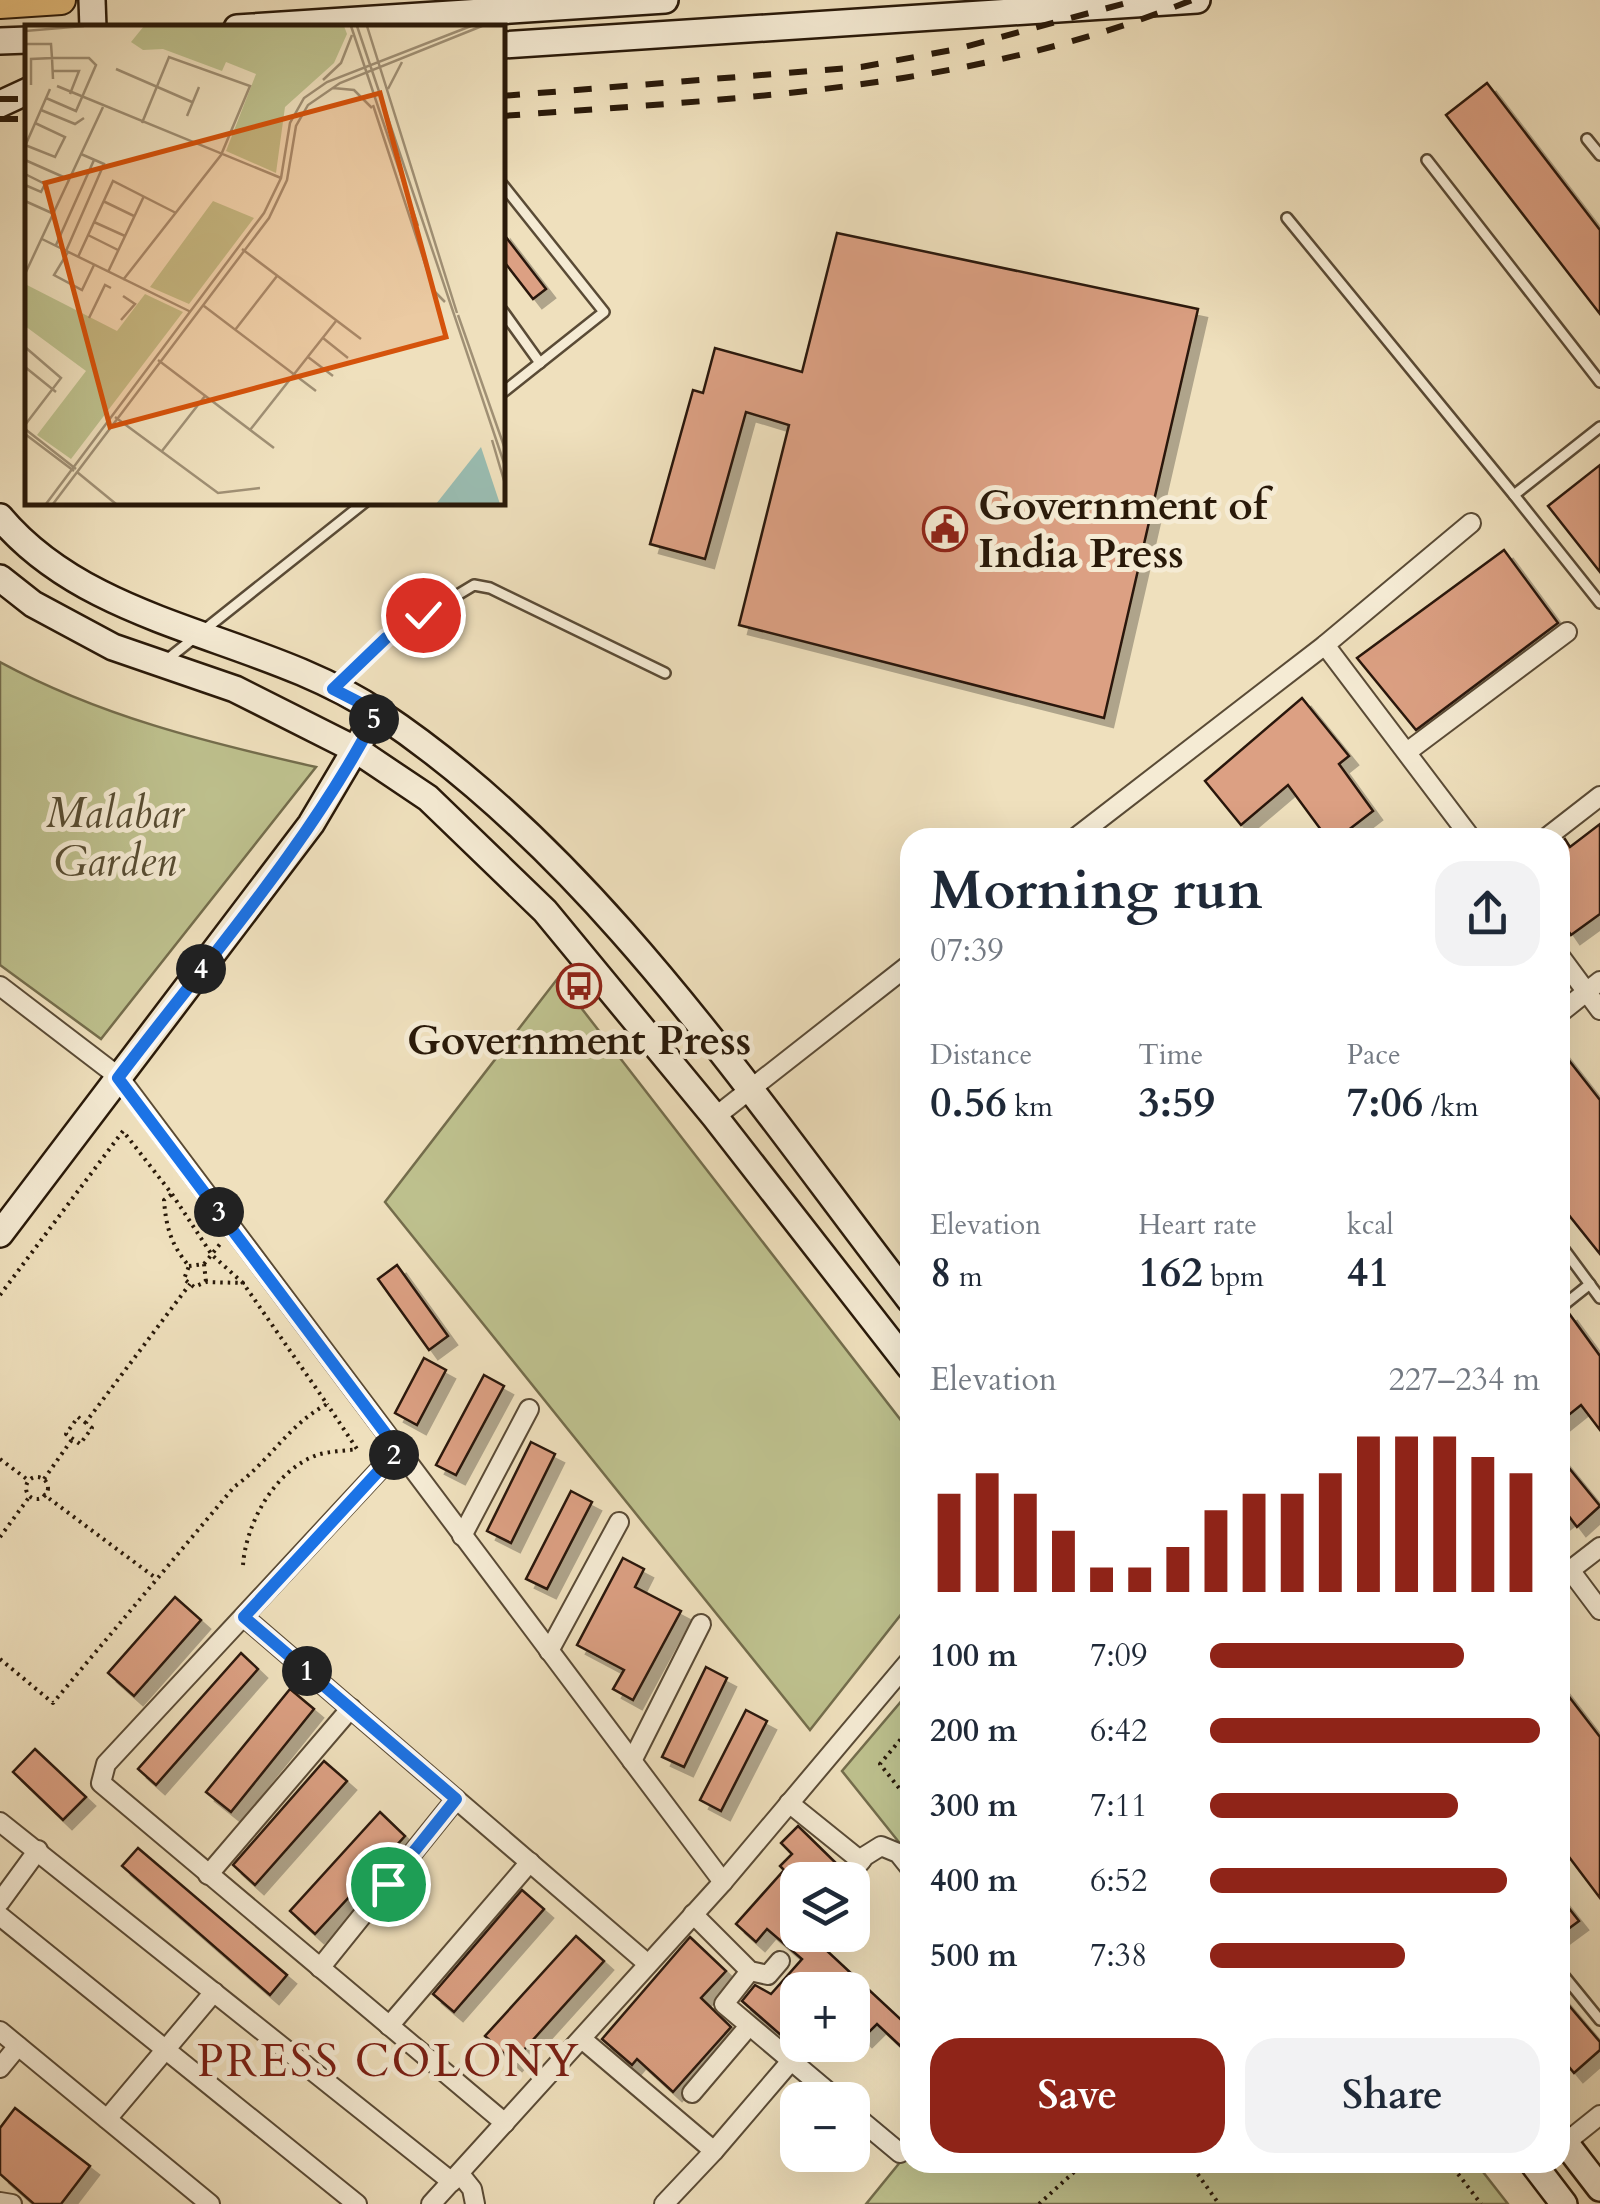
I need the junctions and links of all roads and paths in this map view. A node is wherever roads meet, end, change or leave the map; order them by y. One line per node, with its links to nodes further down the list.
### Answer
1 (61, 0): 5 (main road)
2 (92, 0): 6 (main road)
3 (664, 0): 7 (main road)
4 (1197, 0): 8 (main road)
5 (0, 4)
6 (94, 25)
7 (282, 25)
8 (505, 45)
9 (25, 92): 10 (main road)
10 (0, 104)
11 (1587, 140): 12 (lane)
12 (1600, 155)
13 (1427, 160): 18 (lane)
14 (505, 188): 17 (lane)
15 (1287, 218): 21 (lane)
16 (505, 314): 17 (lane)
17 (540, 363): 19 (lane)
18 (1600, 382)
19 (505, 392)
20 (1600, 427): 21 (lane)
21 (1514, 495): 26 (lane)
22 (361, 505): 28 (lane)
23 (0, 517): 28 (main road)
24 (1471, 524): 29 (street)
25 (0, 578): 30 (main road)
26 (1600, 603)
27 (1568, 632): 35 (street)
28 (201, 633): 30 (lane); 32 (main road)
29 (1326, 644): 35 (street); 37 (street)
30 (162, 664): 34 (main road)
31 (664, 674): 32 (lane)
32 (333, 689): 33 (main road)
33 (378, 712): 34 (main road); 47 (main road)
34 (358, 750): 46 (main road); 48 (main road)
35 (1407, 752): 38 (street)
36 (1600, 796): 39 (street)
37 (1088, 828)
38 (1464, 828)
39 (1559, 828)
40 (1570, 965): 43 (street)
41 (900, 972): 47 (street)
42 (0, 986): 46 (street)
43 (1593, 987): 44 (street); 45 (street)
44 (1570, 1005)
45 (1600, 1010)
46 (118, 1078): 50 (main road); 68 (street)
47 (747, 1090): 48 (street); 59 (main road)
48 (716, 1117): 63 (main road)
49 (172, 1194): 51 (path); 54 (path); 60 (path)
50 (0, 1234)
51 (212, 1256): 53 (path); 56 (path)
52 (1570, 1257): 58 (lane)
53 (204, 1264): 54 (path); 55 (path)
54 (189, 1266): 57 (path)
55 (206, 1282): 56 (path); 57 (path)
56 (243, 1283): 64 (path)
57 (190, 1284): 66 (path)
58 (1590, 1284): 61 (lane); 62 (lane)
59 (900, 1287)
60 (0, 1295)
61 (1600, 1298)
62 (1570, 1300)
63 (900, 1354)
64 (327, 1404): 78 (path); 80 (path)
65 (529, 1409): 75 (street)
66 (86, 1423): 67 (path); 67 (path)
67 (72, 1438): 70 (path)
68 (398, 1450): 75 (street); 83 (street)
69 (0, 1459): 71 (path)
70 (43, 1480): 71 (path); 72 (path)
71 (30, 1482): 73 (path)
72 (43, 1494): 73 (path); 80 (path)
73 (30, 1496): 76 (path)
74 (619, 1522): 85 (street)
75 (462, 1536): 85 (street)
76 (0, 1537)
77 (1600, 1547): 79 (street)
78 (243, 1565)
79 (1570, 1570)
80 (157, 1579): 86 (path)
81 (1570, 1579): 82 (street)
82 (1600, 1610)
83 (244, 1617): 88 (street); 99 (street)
84 (700, 1624): 90 (street)
85 (549, 1651): 90 (street)
86 (0, 1658)
87 (900, 1672): 93 (street)
88 (350, 1708): 92 (street); 99 (street)
89 (900, 1740): 91 (path)
90 (632, 1761): 100 (street)
91 (900, 1789)
92 (456, 1799): 98 (street); 106 (street)
93 (788, 1804): 97 (street); 100 (street)
94 (0, 1822): 95 (street)
95 (38, 1850): 101 (street); 109 (street)
96 (900, 1858): 97 (street)
97 (861, 1860)
98 (530, 1862): 105 (street); 111 (street)
99 (208, 1875): 106 (street)
100 (722, 1882): 102 (street)
101 (0, 1902)
102 (693, 1914): 105 (street); 107 (street)
103 (0, 1916): 117 (street)
104 (780, 1961): 107 (street)
105 (648, 1964): 114 (street)
106 (320, 1968): 111 (street)
107 (750, 1971): 112 (street)
108 (1570, 1983): 110 (lane)
109 (214, 1992): 117 (street); 135 (street)
110 (1600, 2020)
111 (390, 2026): 125 (street)
112 (749, 2026): 116 (street); 122 (street)
113 (0, 2031): 115 (street)
114 (582, 2038): 125 (street); 128 (street)
115 (18, 2046): 120 (street); 124 (street)
116 (780, 2051)
117 (165, 2052): 124 (street); 140 (street)
118 (791, 2062): 128 (street)
119 (793, 2062): 121 (street)
120 (0, 2068)
121 (817, 2082)
122 (692, 2093)
123 (1600, 2115): 127 (street)
124 (107, 2119): 138 (street)
125 (505, 2124): 135 (street)
126 (870, 2127): 129 (street)
127 (1570, 2136)
128 (714, 2152): 143 (street)
129 (900, 2152)
130 (1570, 2152): 136 (main road)
131 (1073, 2173): 144 (path)
132 (1197, 2173): 145 (path)
133 (1457, 2173): 146 (path)
134 (1542, 2173): 147 (main road)
135 (456, 2178): 141 (street); 142 (street)
136 (1600, 2188)
137 (0, 2202): 139 (street)
138 (203, 2202)
139 (12, 2204)
140 (357, 2204)
141 (431, 2204)
142 (475, 2204)
143 (664, 2204)
144 (1039, 2204)
145 (1219, 2204)
146 (1481, 2204)
147 (1564, 2204)

